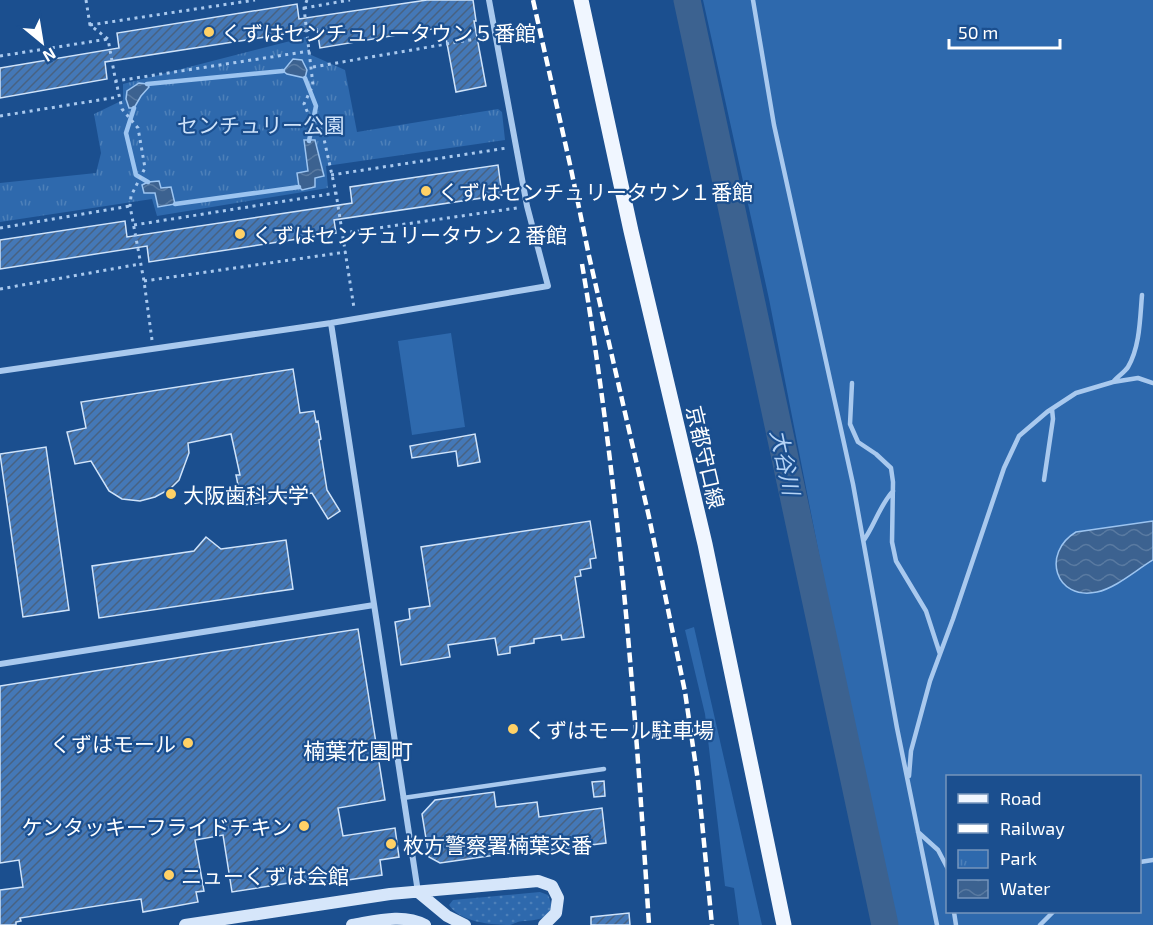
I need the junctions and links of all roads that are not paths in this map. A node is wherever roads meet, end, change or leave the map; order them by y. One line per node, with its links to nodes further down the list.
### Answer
1 (489, 0): 5 (street)
2 (580, 0): 29 (main road, 京都守口線)
3 (753, 0): 13 (lane)
4 (1142, 295): 8 (lane)
5 (331, 323): 6 (street); 14 (street)
6 (0, 371)
7 (852, 382): 12 (lane)
8 (1113, 382): 9 (lane); 10 (lane)
9 (1153, 383)
10 (1052, 409): 11 (lane); 15 (lane)
11 (1044, 480)
12 (893, 491): 13 (lane); 15 (lane)
13 (864, 541): 18 (lane)
14 (374, 605): 16 (street); 19 (street)
15 (940, 654): 18 (lane)
16 (0, 664)
17 (604, 769): 19 (lane)
18 (909, 785): 20 (lane)
19 (403, 798): 22 (street)
20 (918, 832): 21 (lane); 30 (lane)
21 (946, 865)
22 (418, 892): 24 (street); 27 (street); 28 (street)
23 (1052, 913): 31 (lane)
24 (185, 925)
25 (352, 925): 26 (street)
26 (425, 925)
27 (465, 925)
28 (544, 925)
29 (784, 925)
30 (937, 925)
31 (1040, 925)

